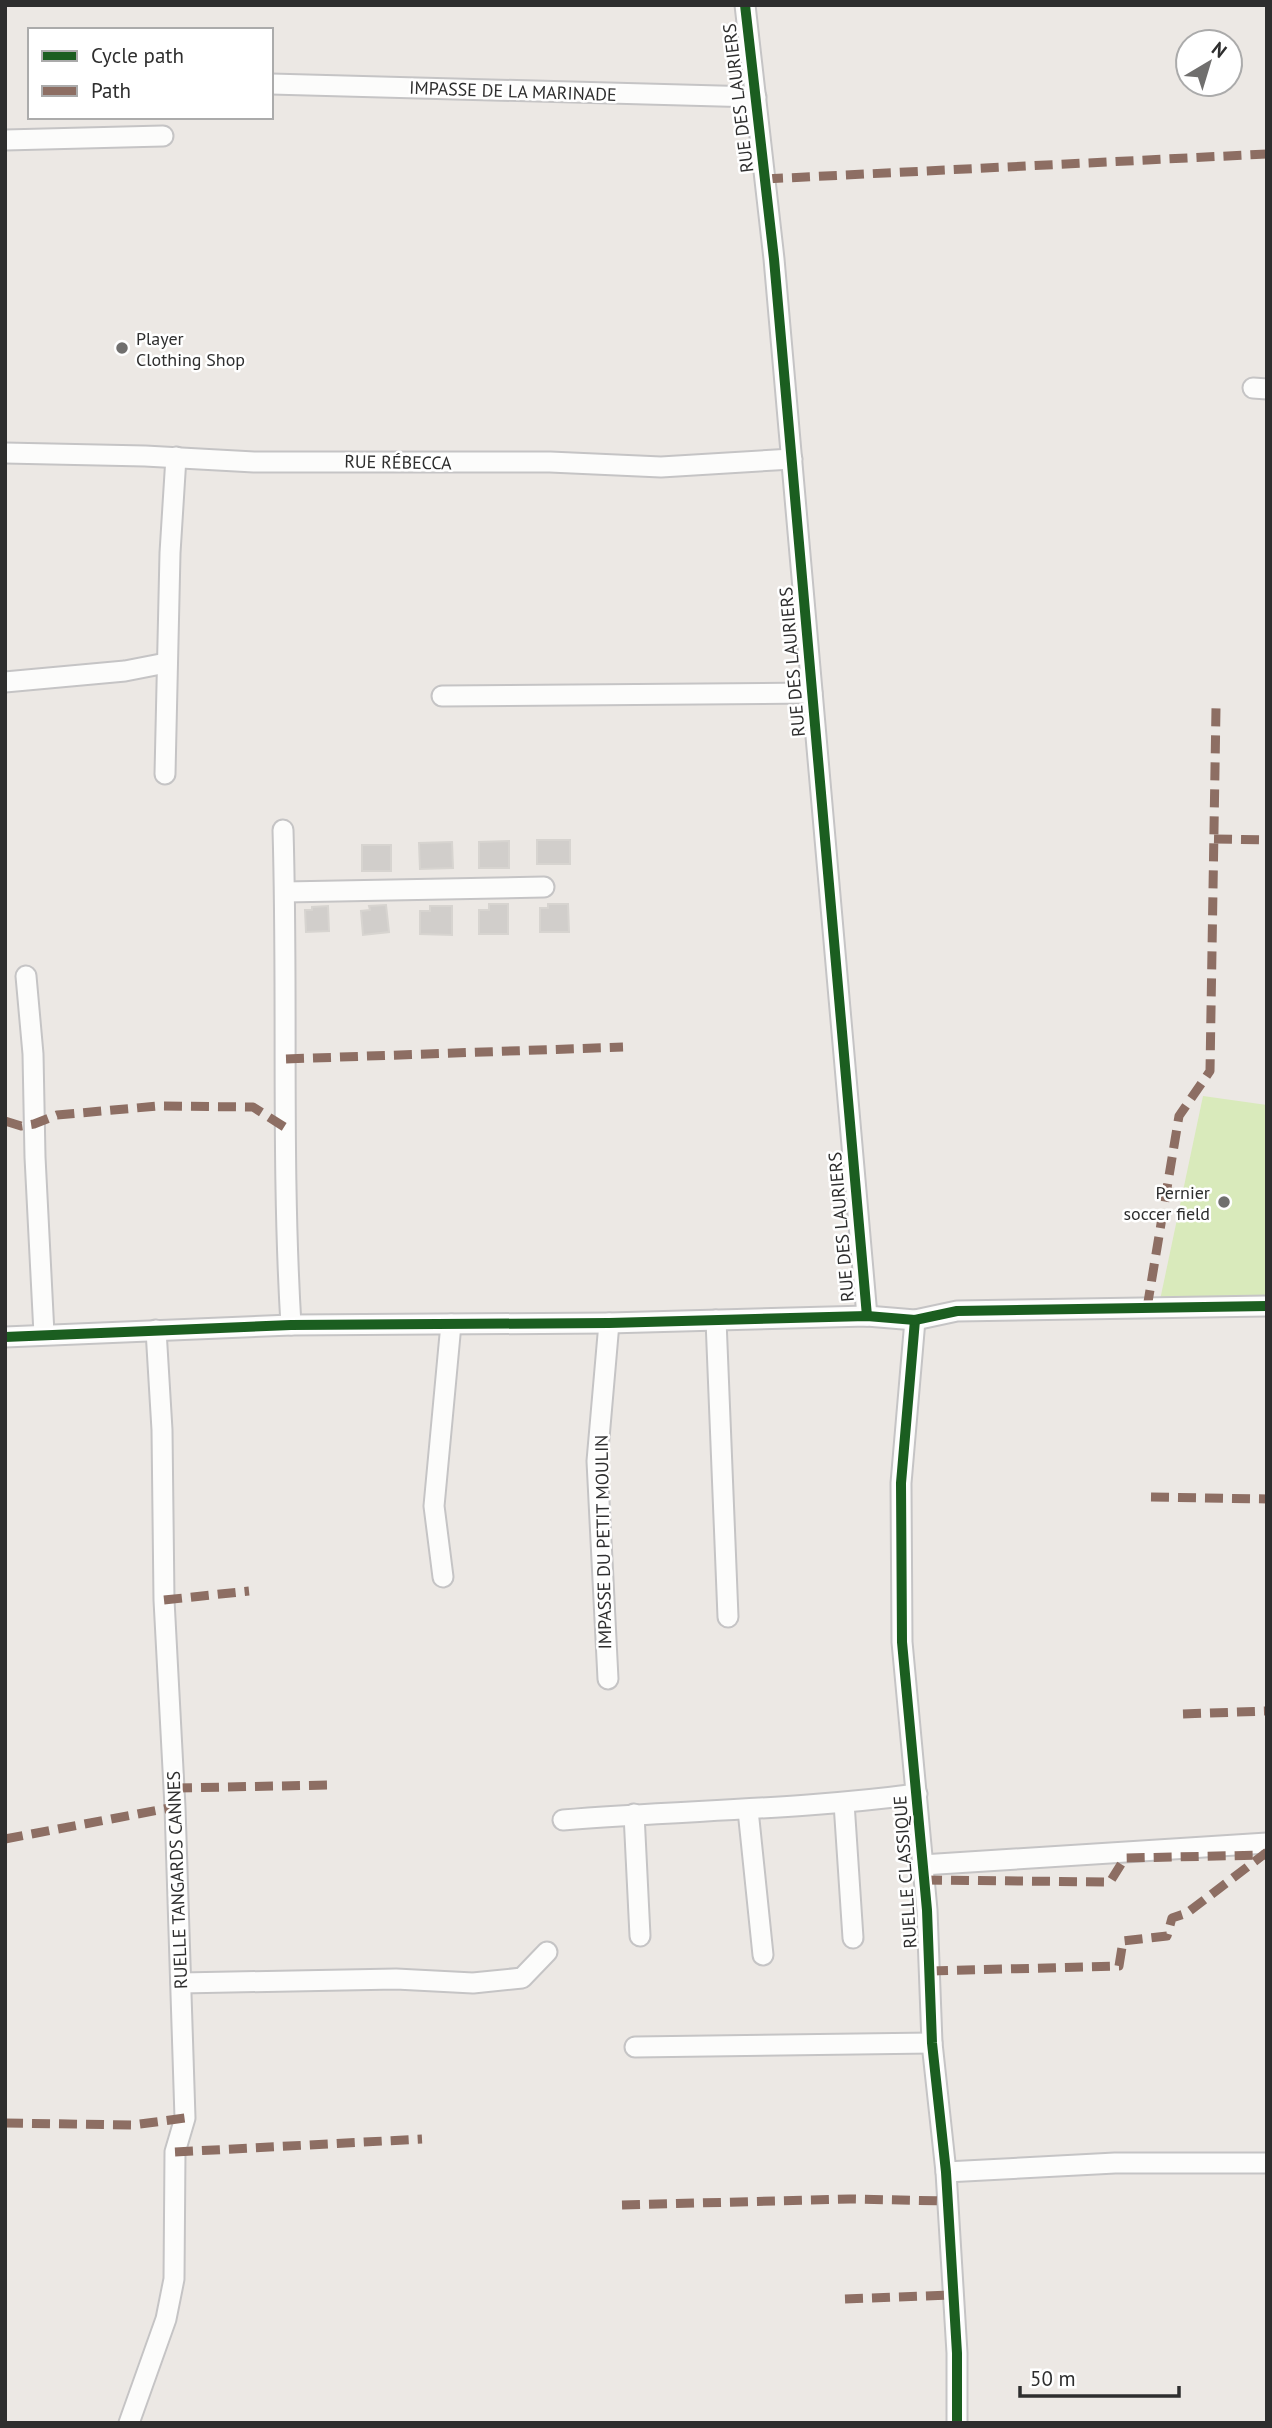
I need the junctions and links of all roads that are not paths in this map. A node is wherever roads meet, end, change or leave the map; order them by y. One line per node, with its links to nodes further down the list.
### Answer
1 (745, 5): 3 (street, RUE DES LAURIERS)
2 (273, 84): 3 (street, IMPASSE DE LA MARINADE)
3 (755, 97): 8 (street, RUE DES LAURIERS)
4 (163, 136): 5 (street)
5 (5, 140)
6 (5, 453): 7 (street, RUE RÉBECCA)
7 (176, 457): 8 (street, RUE RÉBECCA); 9 (street)
8 (792, 458): 11 (street, RUE DES LAURIERS)
9 (166, 663): 10 (street); 13 (street)
10 (5, 681)
11 (812, 693): 12 (street); 19 (street, RUE DES LAURIERS)
12 (442, 696)
13 (165, 774)
14 (283, 830): 16 (street)
15 (544, 887): 16 (street)
16 (285, 892): 24 (street)
17 (26, 976): 26 (street)
18 (1267, 1306): 21 (street)
19 (867, 1316): 20 (street); 21 (street)
20 (716, 1320): 22 (street); 29 (street)
21 (915, 1320): 31 (street, RUELLE CLASSIQUE)
22 (609, 1323): 23 (street); 30 (street, IMPASSE DU PETIT MOULIN)
23 (452, 1324): 24 (street); 28 (street)
24 (290, 1325): 25 (street)
25 (156, 1330): 26 (street); 42 (street, RUELLE TANGARDS CANNES)
26 (44, 1334): 27 (street)
27 (5, 1337)
28 (443, 1577)
29 (728, 1617)
30 (608, 1679)
31 (917, 1794): 32 (street); 37 (street, RUELLE CLASSIQUE)
32 (844, 1803): 33 (street); 39 (street)
33 (748, 1810): 34 (street); 41 (street)
34 (634, 1814): 35 (street); 38 (street)
35 (563, 1820)
36 (1267, 1843): 37 (street)
37 (922, 1865): 43 (street, RUELLE CLASSIQUE)
38 (640, 1936)
39 (853, 1938)
40 (547, 1952): 42 (street)
41 (762, 1955)
42 (181, 1983): 47 (street, RUELLE TANGARDS CANNES)
43 (932, 2043): 44 (street); 46 (street, RUELLE CLASSIQUE)
44 (635, 2047)
45 (1267, 2163): 46 (street)
46 (946, 2172): 48 (street, RUELLE CLASSIQUE)
47 (129, 2423)
48 (957, 2423)

